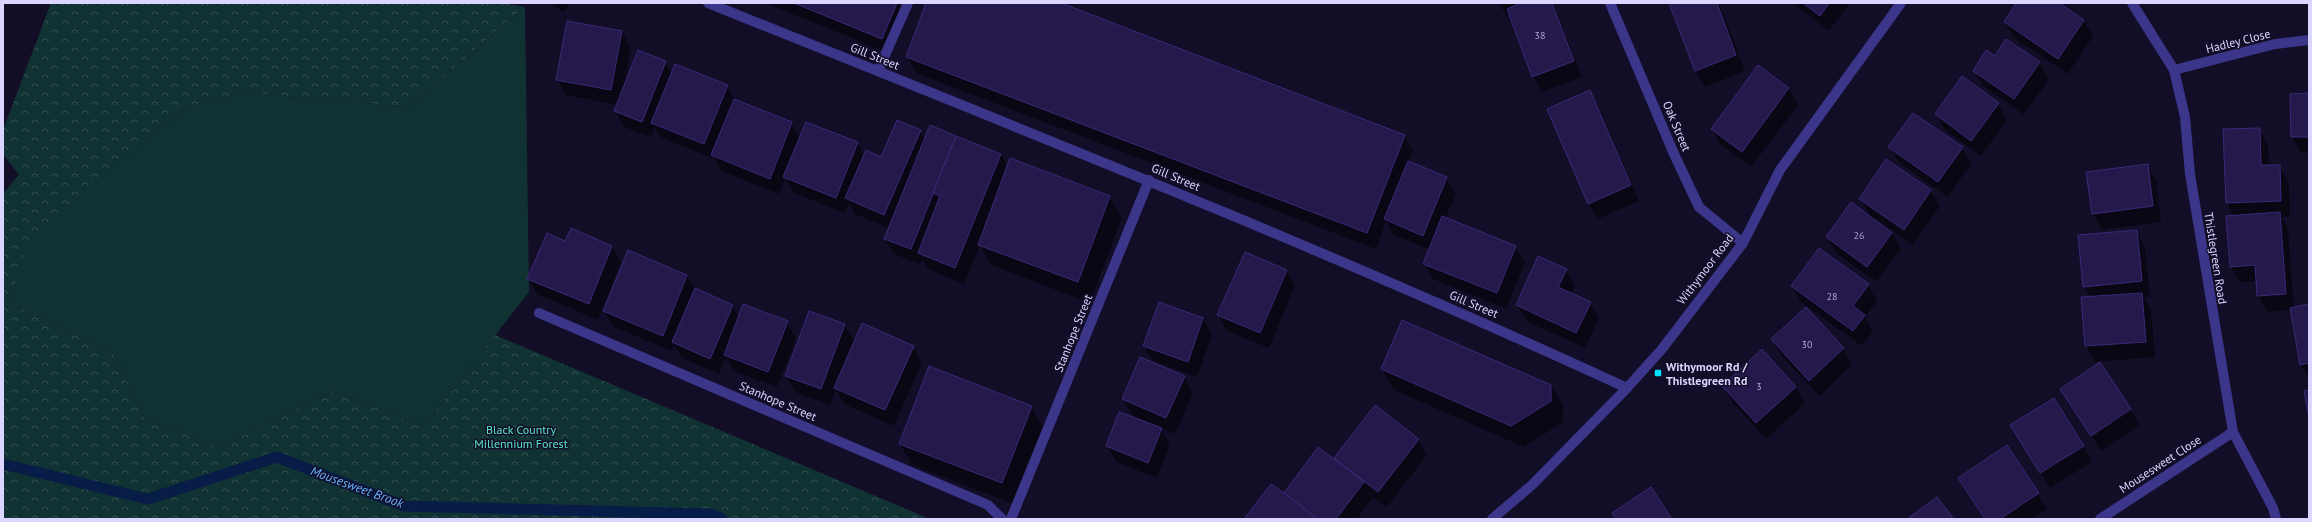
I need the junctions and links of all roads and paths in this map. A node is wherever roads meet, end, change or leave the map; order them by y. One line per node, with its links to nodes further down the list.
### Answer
1 (708, 3): 8 (street, Gill Street)
2 (908, 3): 8 (street)
3 (1610, 3): 10 (street, Oak Street)
4 (1901, 3): 10 (street, Withymoor Road)
5 (2132, 3): 7 (street, Thistlegreen Road)
6 (2309, 40): 7 (street, Hadley Close)
7 (2174, 70): 13 (street, Thistlegreen Road)
8 (878, 71): 9 (street, Gill Street)
9 (1149, 180): 12 (street, Gill Street); 15 (street, Stanhope Street)
10 (1743, 242): 12 (street, Withymoor Road)
11 (539, 313): 14 (street, Stanhope Street)
12 (1627, 388): 16 (street, Withymoor Road)
13 (2233, 432): 17 (street, Mousesweet Close); 18 (street, Thistlegreen Road)
14 (1002, 519)
15 (1011, 519)
16 (1492, 519)
17 (2100, 519)
18 (2276, 519)

